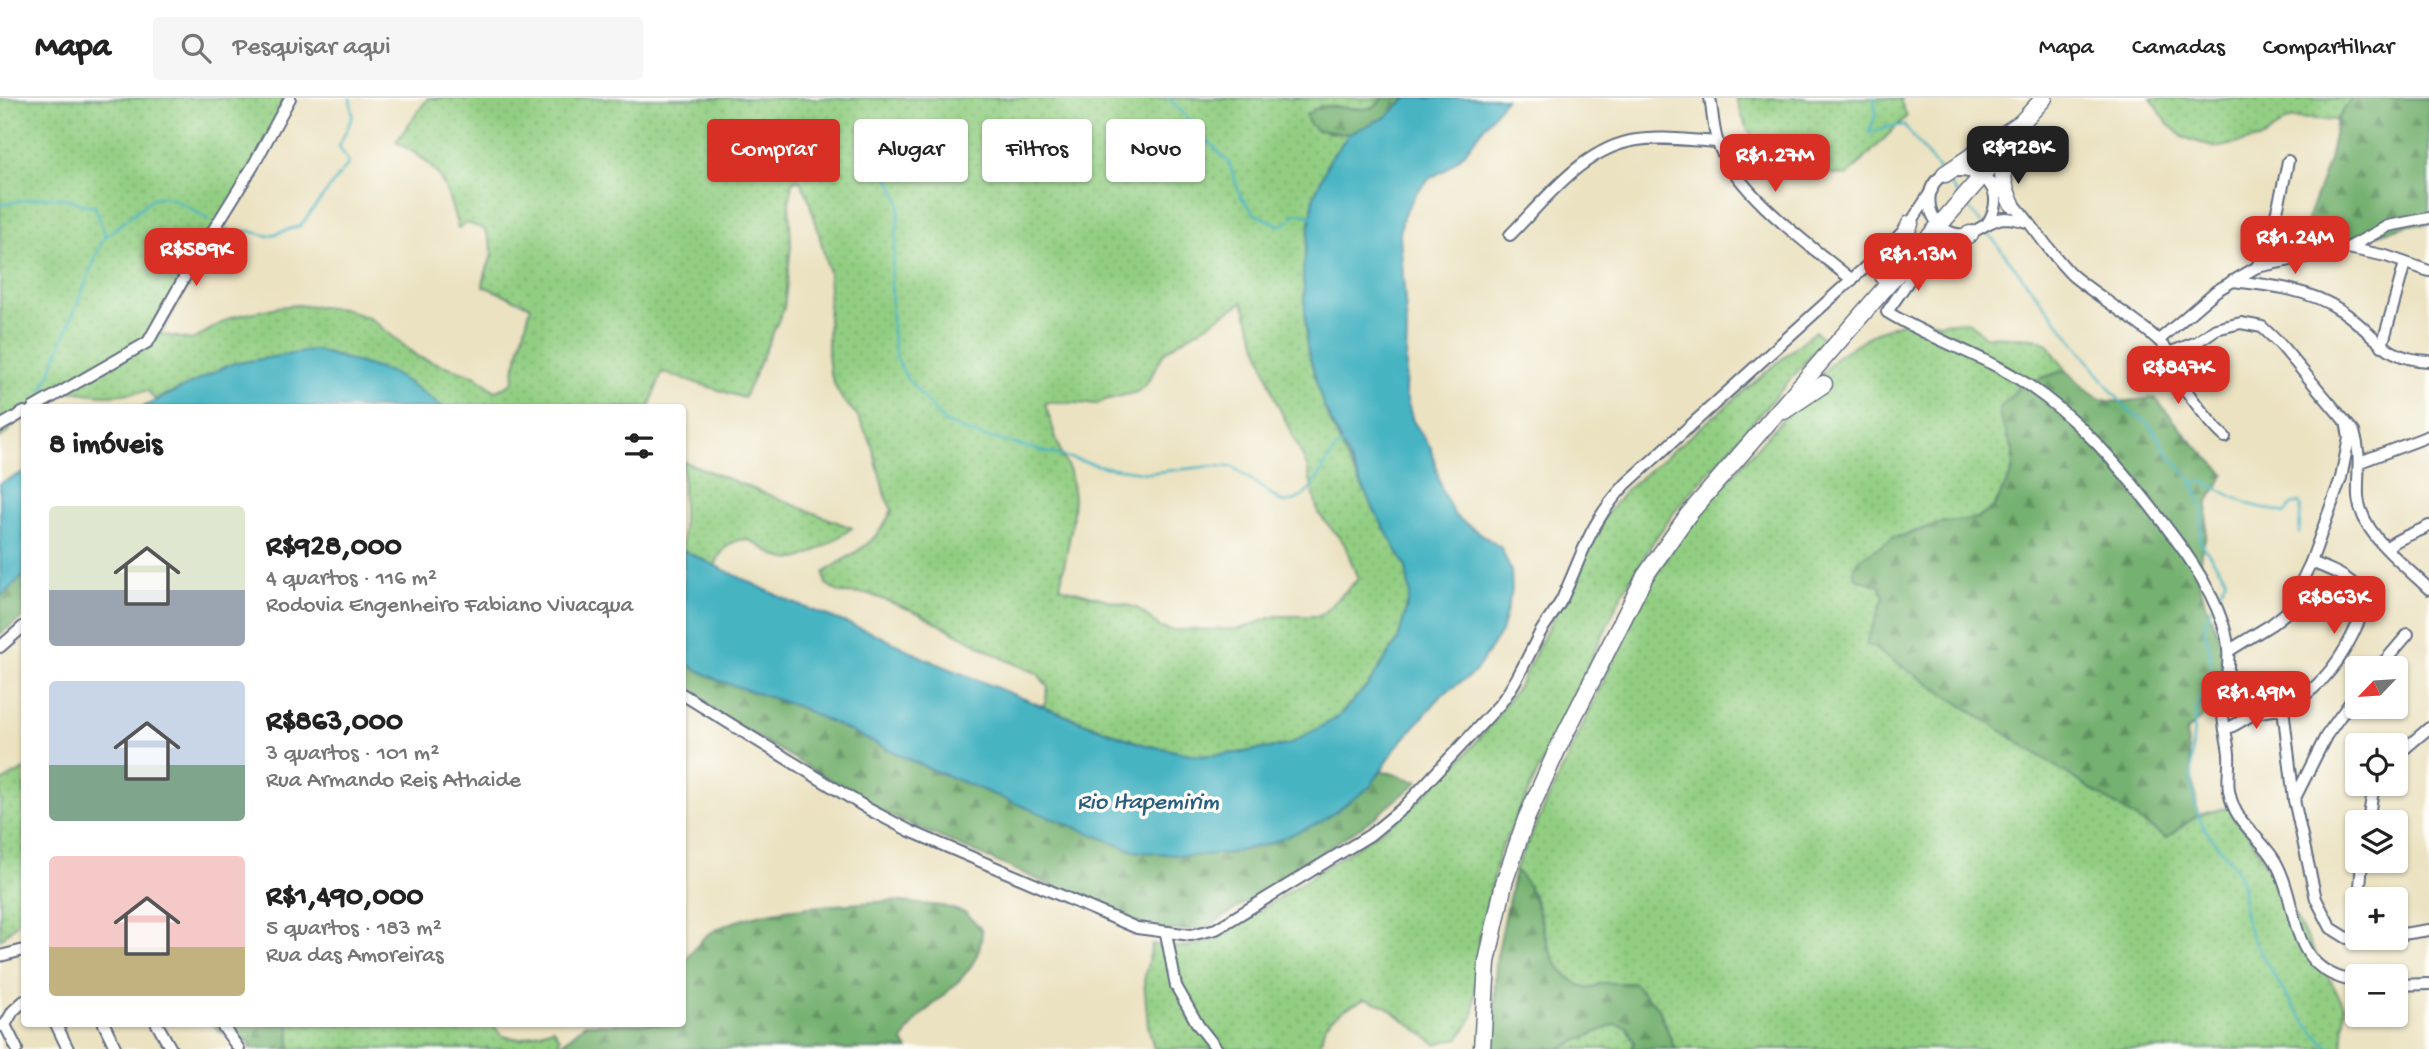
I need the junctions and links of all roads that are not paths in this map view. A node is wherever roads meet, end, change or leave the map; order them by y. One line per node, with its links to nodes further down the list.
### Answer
1 (290, 98): 32 (street)
2 (1710, 98): 6 (street)
3 (2045, 98): 4 (highway)
4 (2021, 123): 5 (highway); 8 (highway)
5 (2010, 137): 9 (highway); 11 (highway)
6 (1718, 142): 16 (street); 24 (street)
7 (2288, 161): 22 (street)
8 (1945, 174): 9 (street); 10 (street)
9 (1984, 178): 11 (street); 14 (street); 15 (highway)
10 (1932, 190): 15 (street); 18 (street)
11 (2012, 204): 13 (street)
12 (2429, 218): 19 (street)
13 (2027, 222): 14 (street); 27 (street)
14 (1987, 224): 17 (street)
15 (1934, 231): 17 (street); 18 (street); 26 (highway)
16 (1510, 234)
17 (1970, 234): 20 (highway)
18 (1902, 235): 24 (street); 26 (highway)
19 (2348, 248): 21 (street); 22 (street)
20 (1924, 258): 26 (highway); 47 (street)
21 (2405, 262): 23 (street); 28 (street)
22 (2257, 267): 25 (street)
23 (2429, 271)
24 (1852, 280): 57 (street)
25 (2232, 281): 27 (street); 28 (street)
26 (1872, 302): 35 (highway)
27 (2159, 340): 29 (street)
28 (2382, 346): 30 (street)
29 (2169, 352): 34 (street); 38 (street)
30 (2429, 361)
31 (1824, 384): 35 (highway)
32 (40, 404)
33 (21, 414): 36 (street)
34 (2346, 422): 39 (street); 42 (street)
35 (1765, 424): 77 (highway)
36 (0, 426)
37 (2429, 436): 39 (street)
38 (2225, 437)
39 (2360, 462): 41 (street)
40 (2429, 526): 41 (street)
41 (2386, 548): 43 (street)
42 (2311, 562): 47 (street); 50 (street)
43 (2428, 587)
44 (21, 629): 46 (street)
45 (2408, 634): 48 (street)
46 (0, 647)
47 (2230, 650): 53 (street)
48 (2389, 656)
49 (686, 696): 57 (street)
50 (2283, 708): 53 (street); 55 (street)
51 (2345, 710): 55 (street)
52 (2429, 728): 54 (street)
53 (2225, 729): 62 (street)
54 (2408, 746)
55 (2294, 800): 59 (street)
56 (2429, 930): 58 (street)
57 (1166, 933): 76 (street)
58 (2408, 933)
59 (2345, 937)
60 (21, 951): 61 (street)
61 (0, 956)
62 (2345, 979)
63 (2429, 984): 64 (street)
64 (2408, 985)
65 (21, 1004): 66 (street)
66 (2, 1025): 71 (street)
67 (57, 1027): 72 (street)
68 (105, 1027): 73 (street)
69 (159, 1027): 74 (street)
70 (223, 1027): 75 (street)
71 (17, 1049)
72 (68, 1049)
73 (116, 1049)
74 (171, 1049)
75 (239, 1049)
76 (1217, 1049)
77 (1482, 1049)

